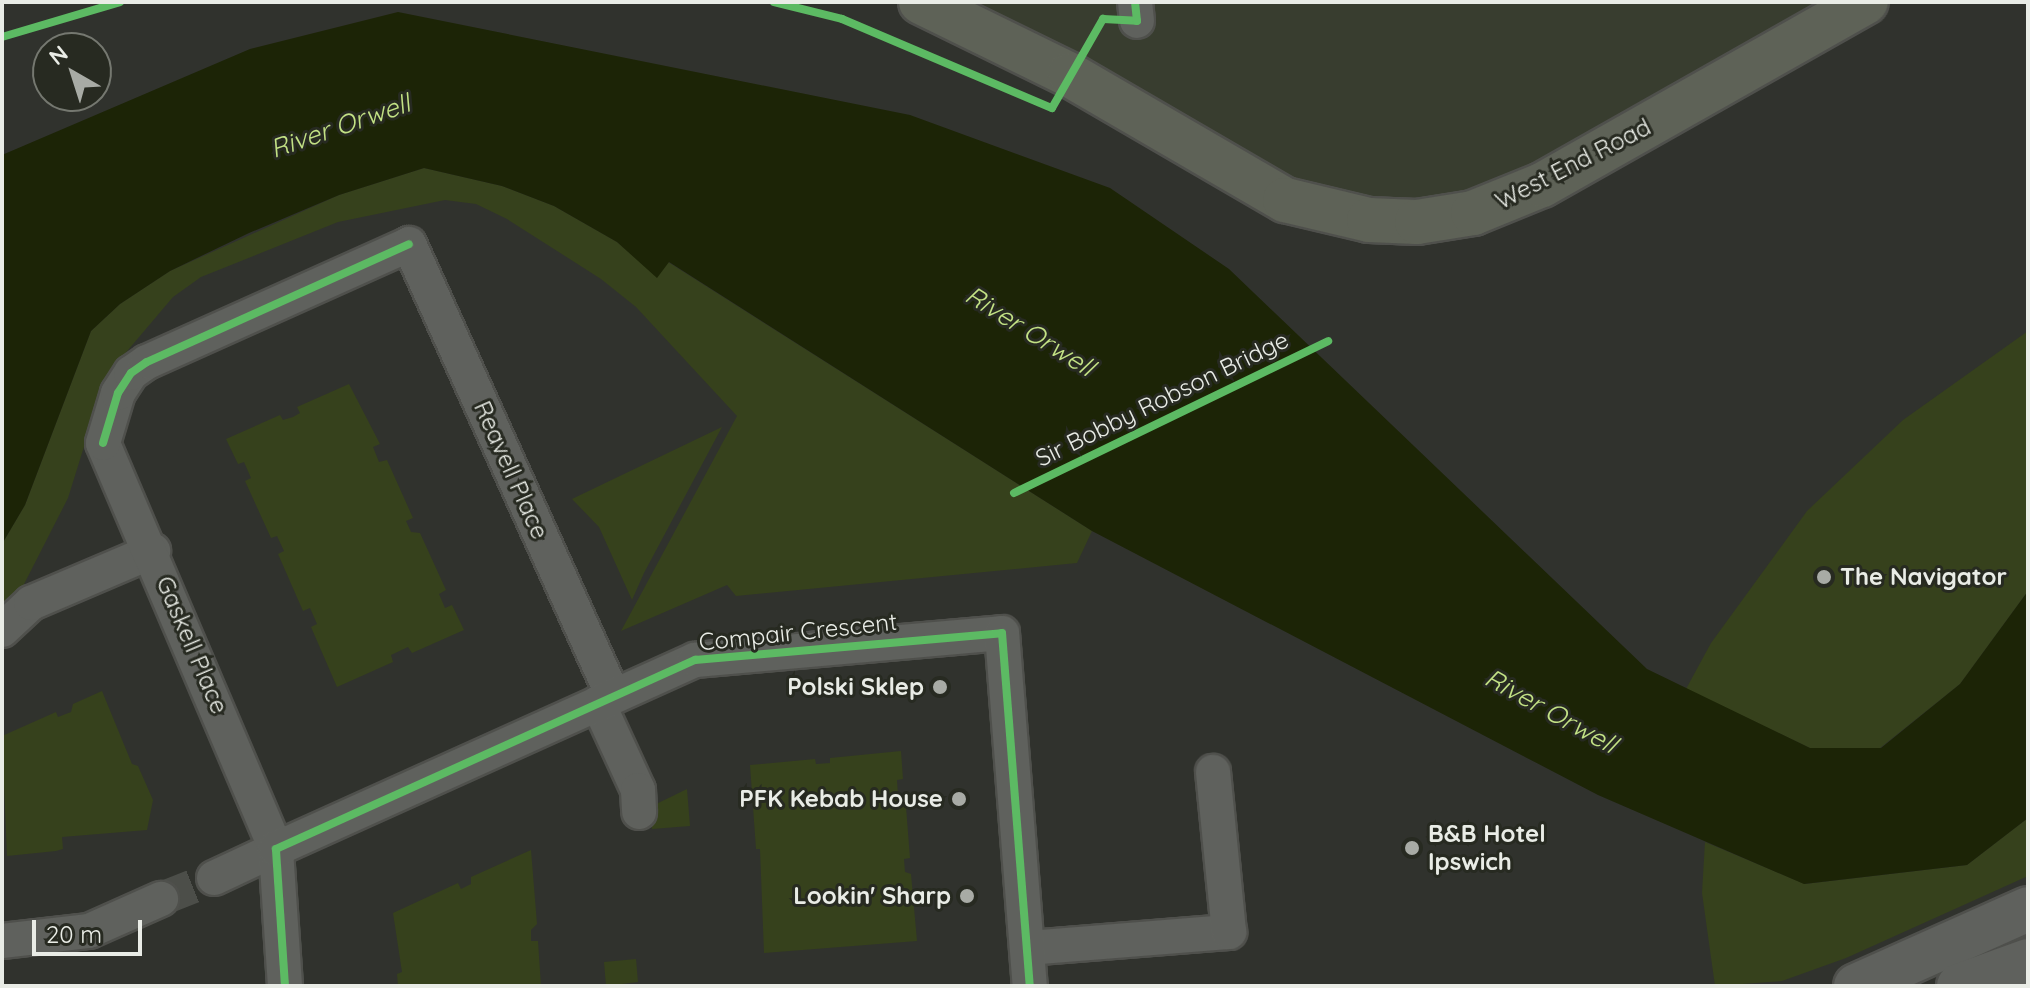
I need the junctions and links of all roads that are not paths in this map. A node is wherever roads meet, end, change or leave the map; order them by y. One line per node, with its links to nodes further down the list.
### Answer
1 (921, 2): 2 (main road, West End Road)
2 (1866, 2)
3 (103, 443): 4 (street, Gaskell Place); 6 (street, Reavell Place)
4 (153, 551): 5 (street); 9 (street, Gaskell Place)
5 (2, 630)
6 (605, 699): 8 (street, Reavell Place); 9 (street, Compair Crescent); 14 (street, Compair Crescent)
7 (1213, 772): 14 (street)
8 (639, 812)
9 (276, 849): 10 (street, Compair Crescent); 16 (street)
10 (214, 878)
11 (161, 899): 13 (street)
12 (2028, 909): 18 (main road)
13 (2, 941)
14 (1028, 948): 17 (street, Compair Crescent)
15 (2028, 961): 19 (main road)
16 (285, 986)
17 (1030, 986)
18 (1856, 986)
19 (1959, 986)

